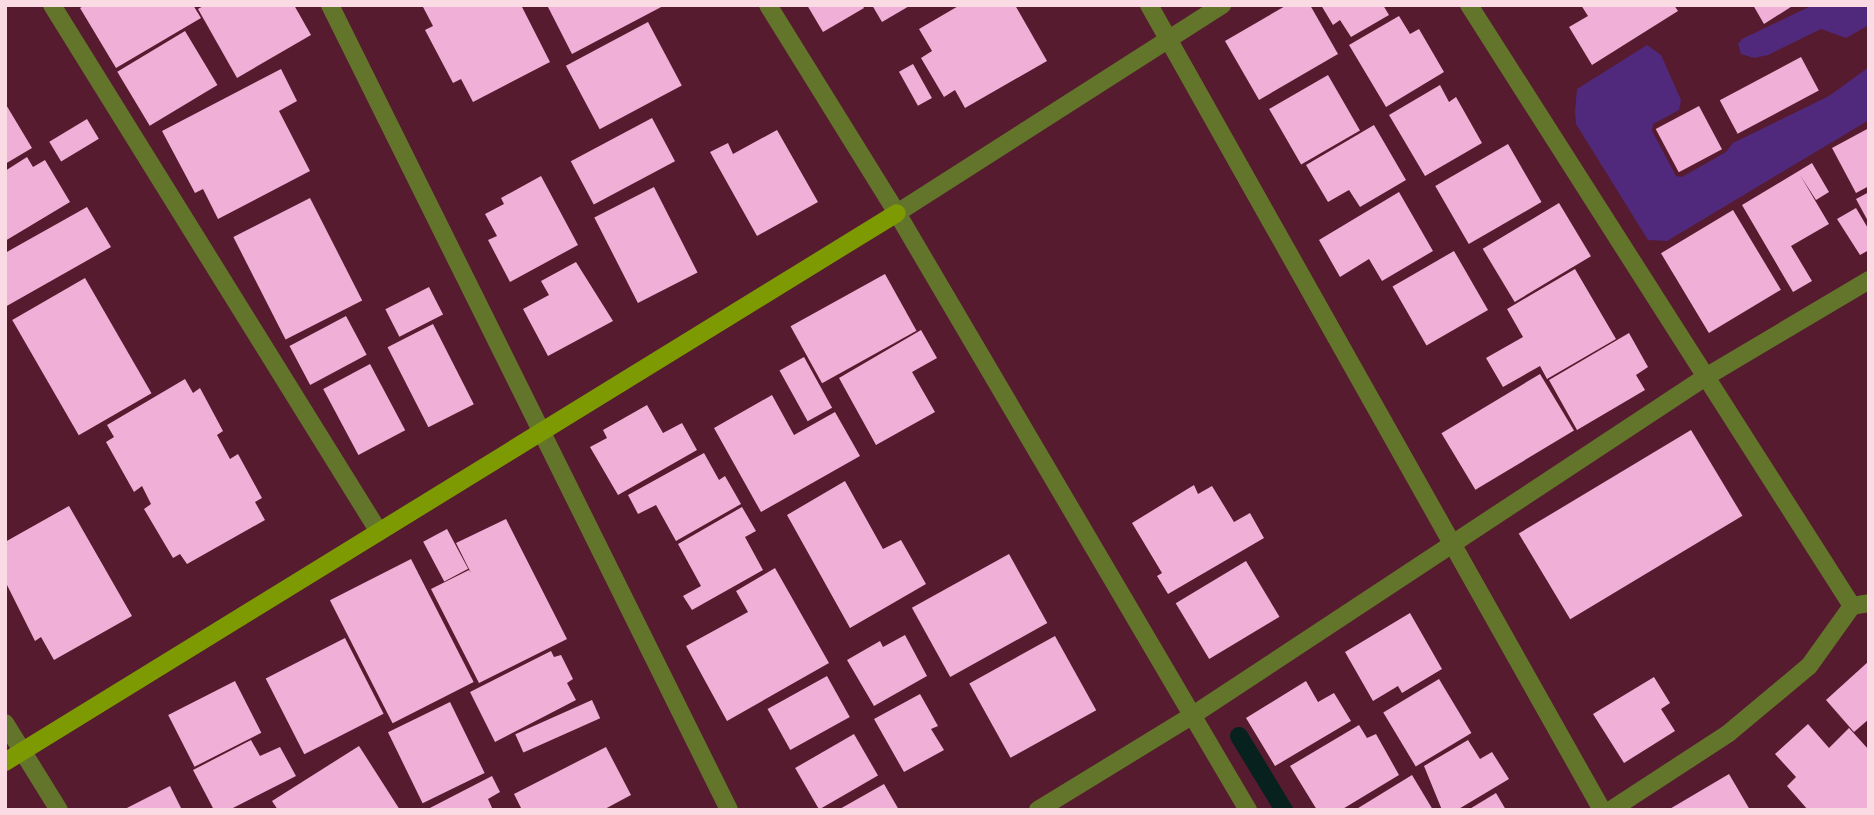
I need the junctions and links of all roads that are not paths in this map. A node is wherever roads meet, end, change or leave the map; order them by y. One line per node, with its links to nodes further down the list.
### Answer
1 (52, 5): 12 (street)
2 (330, 5): 11 (street)
3 (768, 5): 8 (street)
4 (1149, 5): 7 (street)
5 (1222, 5): 7 (street)
6 (1469, 5): 10 (street)
7 (1170, 39): 8 (street); 13 (street)
8 (897, 213): 11 (street); 15 (street)
9 (1869, 281): 10 (street)
10 (1704, 378): 13 (street); 14 (street)
11 (541, 433): 12 (street); 20 (street)
12 (379, 532): 17 (street)
13 (1454, 546): 15 (street); 23 (street)
14 (1860, 605): 24 (street)
15 (1194, 715): 21 (street); 22 (street)
16 (5, 723): 17 (street)
17 (23, 751): 18 (street); 19 (street)
18 (5, 762)
19 (59, 810)
20 (729, 810)
21 (1038, 810)
22 (1248, 810)
23 (1602, 810)
24 (1611, 810)

